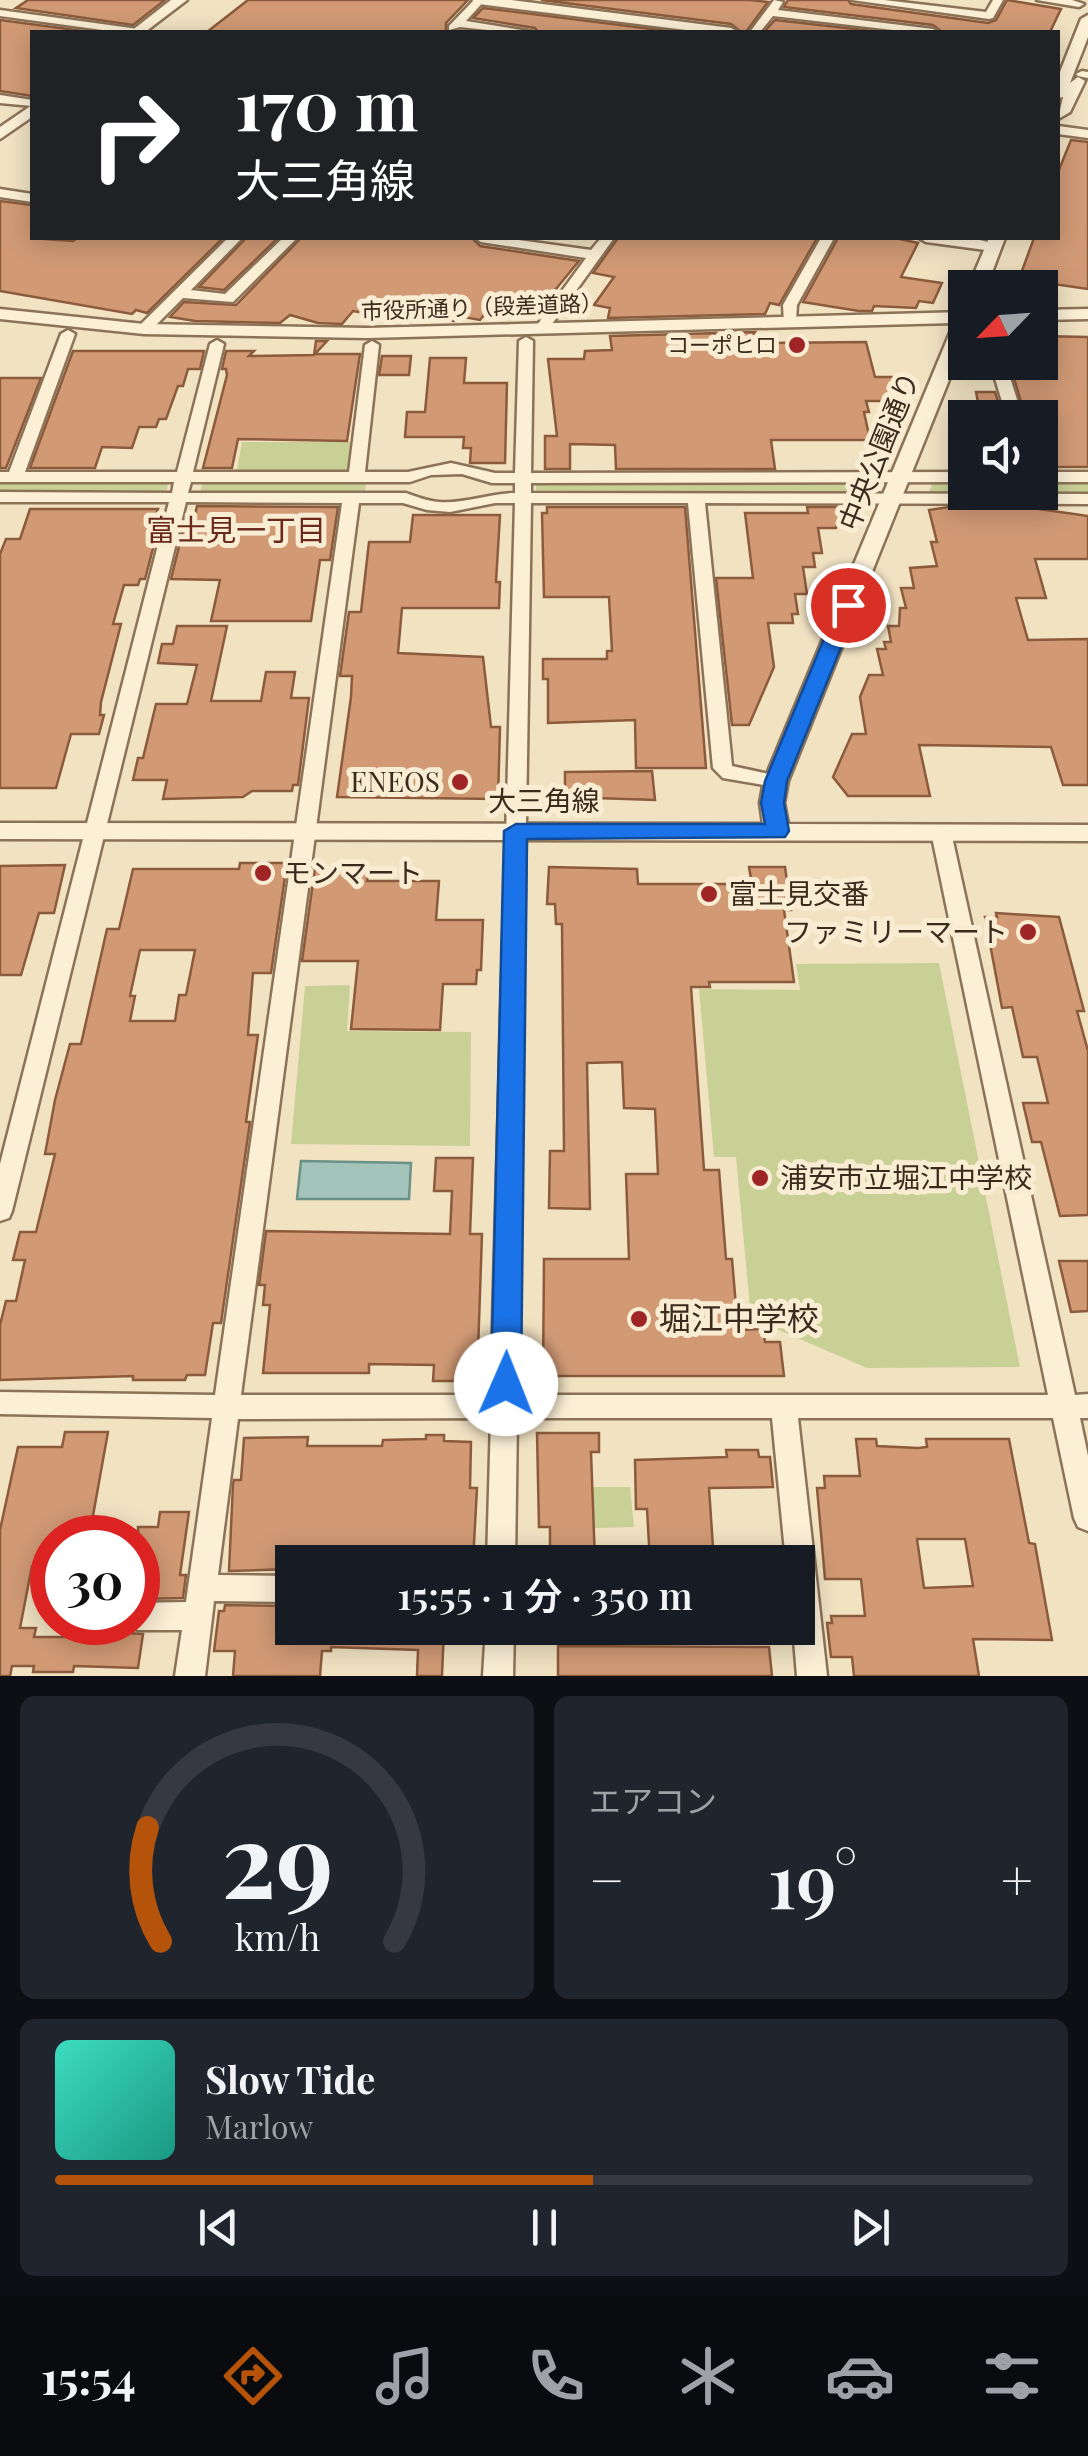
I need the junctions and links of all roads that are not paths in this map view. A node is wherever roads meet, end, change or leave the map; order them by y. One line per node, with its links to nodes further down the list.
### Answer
1 (180, 0): 13 (street)
2 (479, 0): 11 (street); 15 (street)
3 (779, 0): 8 (street)
4 (858, 0): 5 (street)
5 (998, 0)
6 (1042, 0): 7 (street)
7 (1080, 2): 18 (street)
8 (770, 12): 16 (street); 17 (street)
9 (0, 13): 12 (street)
10 (1088, 19): 20 (street)
11 (453, 28): 14 (street)
12 (123, 30)
13 (140, 30)
14 (490, 30)
15 (715, 30)
16 (756, 30)
17 (917, 30)
18 (1060, 50)
19 (1086, 69): 24 (street)
20 (1060, 89)
21 (0, 99): 22 (street)
22 (30, 106)
23 (30, 109): 26 (street)
24 (1060, 113)
25 (1060, 130): 27 (street)
26 (0, 134)
27 (1088, 134)
28 (0, 193): 29 (street)
29 (30, 198)
30 (233, 240): 39 (street)
31 (288, 240): 39 (street)
32 (494, 240): 37 (street)
33 (605, 240): 37 (street)
34 (826, 240): 43 (street)
35 (960, 240): 36 (street)
36 (995, 242): 38 (street)
37 (594, 255): 51 (street)
38 (984, 270)
39 (177, 293): 47 (street)
40 (0, 314): 47 (street, 市役所通り（段差道路）)
41 (1088, 314): 42 (street)
42 (1058, 315)
43 (789, 320): 48 (street, 市役所通り（段差道路）); 51 (street, 市役所通り（段差道路）)
44 (1088, 326): 46 (street)
45 (0, 327): 50 (street, 市役所通り（段差道路）)
46 (1058, 327)
47 (144, 329): 51 (street, 市役所通り（段差道路）)
48 (948, 330)
49 (948, 331): 51 (street, 市役所通り（段差道路）)
50 (68, 334): 52 (street, 市役所通り（段差道路）); 56 (street)
51 (534, 334): 53 (street, 市役所通り（段差道路）); 62 (street)
52 (218, 344): 53 (street, 市役所通り（段差道路）); 61 (street)
53 (372, 345): 55 (street)
54 (948, 364): 57 (street, 中央公園通り)
55 (356, 476): 61 (street); 62 (street)
56 (8, 477): 61 (street)
57 (900, 477): 58 (street); 62 (street); 66 (street, 中央公園通り)
58 (948, 477)
59 (1058, 477): 60 (street)
60 (1088, 477)
61 (182, 488): 63 (street); 64 (street); 71 (street)
62 (522, 488): 64 (street); 65 (street); 72 (street)
63 (3, 497): 68 (street)
64 (352, 498): 70 (street)
65 (696, 498): 66 (street); 69 (street)
66 (892, 499): 67 (street); 69 (street, 中央公園通り)
67 (1088, 499)
68 (0, 516)
69 (776, 781): 73 (street, 中央公園通り)
70 (307, 830): 71 (street, 大三角線); 72 (street, 大三角線); 82 (street)
71 (96, 831): 74 (street, 大三角線); 77 (street)
72 (516, 831): 73 (street, 大三角線); 79 (street)
73 (777, 831): 75 (street, 大三角線)
74 (0, 832)
75 (941, 832): 76 (street, 大三角線); 81 (street)
76 (1088, 832)
77 (0, 1211)
78 (0, 1403): 82 (street)
79 (506, 1404): 80 (street); 82 (street); 84 (street)
80 (784, 1406): 81 (street); 91 (street)
81 (1076, 1406): 83 (street)
82 (227, 1407): 86 (street)
83 (1088, 1518)
84 (502, 1545)
85 (275, 1591): 86 (street)
86 (200, 1602): 87 (street); 89 (street)
87 (160, 1611)
88 (499, 1645): 90 (street)
89 (190, 1676)
90 (498, 1676)
91 (812, 1676)

